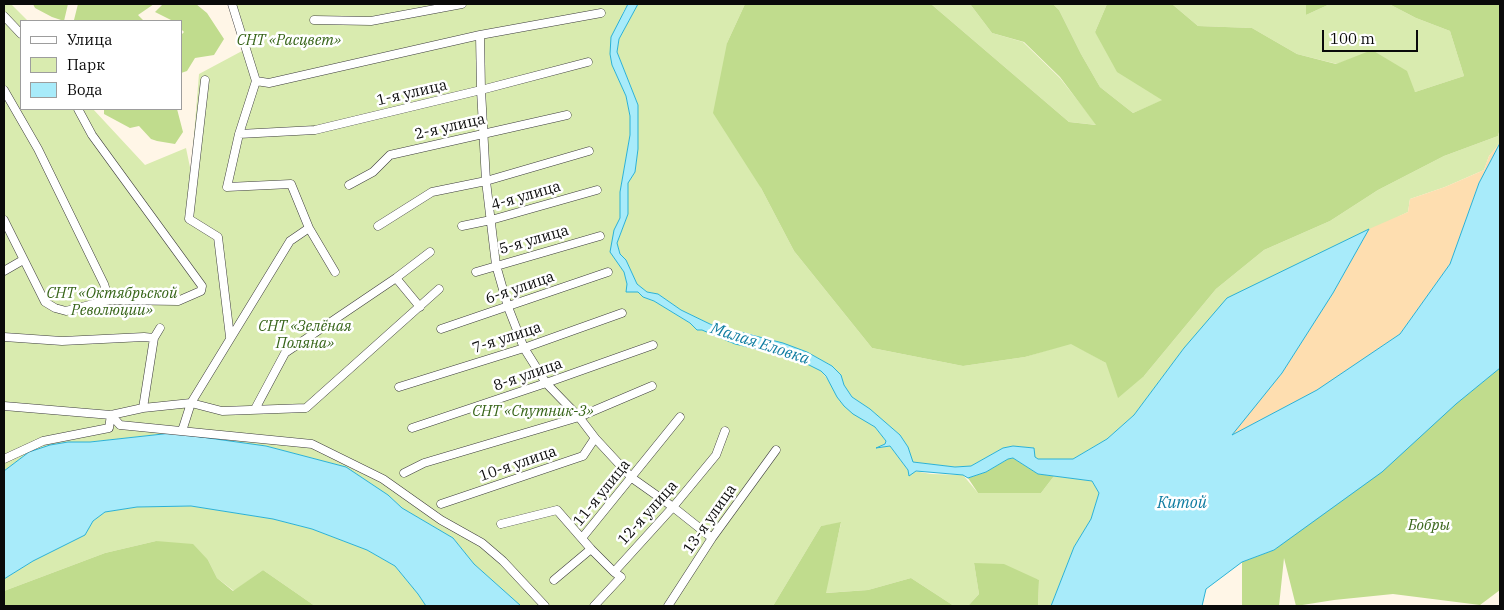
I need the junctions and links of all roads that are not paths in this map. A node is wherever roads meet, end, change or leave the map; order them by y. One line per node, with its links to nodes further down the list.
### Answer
1 (232, 4): 10 (street)
2 (462, 4): 5 (street)
3 (601, 13): 7 (street)
4 (4, 16): 6 (street)
5 (314, 20)
6 (20, 33)
7 (480, 35): 10 (street); 12 (street)
8 (588, 62): 12 (street, 1-я улица)
9 (205, 80): 43 (street)
10 (256, 81): 16 (street)
11 (4, 90): 36 (street)
12 (481, 90): 15 (street); 16 (street, 1-я улица)
13 (79, 110): 36 (street)
14 (567, 115): 15 (street, 2-я улица)
15 (484, 133): 18 (street); 19 (street, 2-я улица)
16 (239, 134): 25 (street)
17 (589, 151): 18 (street)
18 (486, 181): 22 (street); 23 (street)
19 (349, 185)
20 (597, 190): 22 (street, 4-я улица)
21 (4, 220): 28 (street)
22 (490, 220): 24 (street, 4-я улица); 29 (street)
23 (378, 226)
24 (462, 226)
25 (309, 228): 31 (street); 43 (street)
26 (600, 236): 29 (street, 5-я улица)
27 (430, 252): 34 (street)
28 (23, 260): 30 (street); 36 (street)
29 (496, 265): 32 (street, 5-я улица); 38 (street)
30 (4, 271)
31 (335, 272)
32 (476, 272)
33 (608, 272): 38 (street, 6-я улица)
34 (396, 278): 37 (street); 53 (street)
35 (439, 289): 37 (street)
36 (109, 300)
37 (420, 307): 53 (street)
38 (508, 307): 41 (street, 6-я улица); 46 (street)
39 (622, 313): 46 (street, 7-я улица)
40 (160, 328): 44 (street)
41 (441, 329)
42 (4, 337): 44 (street)
43 (230, 337): 50 (street)
44 (154, 338): 52 (street)
45 (653, 345): 47 (street, 8-я улица)
46 (524, 348): 47 (street); 49 (street, 7-я улица)
47 (546, 384): 55 (street); 57 (street, 8-я улица)
48 (652, 386): 55 (street)
49 (399, 387)
50 (191, 403): 52 (street); 53 (street); 58 (street)
51 (4, 406): 54 (street)
52 (143, 408): 54 (street)
53 (256, 409)
54 (111, 415): 58 (street); 62 (street)
55 (579, 417): 60 (street); 63 (street)
56 (680, 417): 64 (street, 11-я улица)
57 (412, 428)
58 (182, 431): 73 (street)
59 (725, 432): 66 (street, 12-я улица)
60 (596, 438): 64 (street); 65 (street, 10-я улица)
61 (776, 450): 69 (street, 13-я улица)
62 (4, 459)
63 (404, 473)
64 (632, 478): 66 (street); 68 (street, 11-я улица)
65 (441, 504)
66 (673, 507): 69 (street); 71 (street, 12-я улица)
67 (501, 524): 68 (street)
68 (582, 538): 70 (street, 11-я улица)
69 (712, 538): 75 (street, 13-я улица)
70 (592, 549): 71 (street); 72 (street, 11-я улица)
71 (614, 572): 74 (street, 12-я улица)
72 (554, 580)
73 (545, 606)
74 (594, 606)
75 (668, 606)

